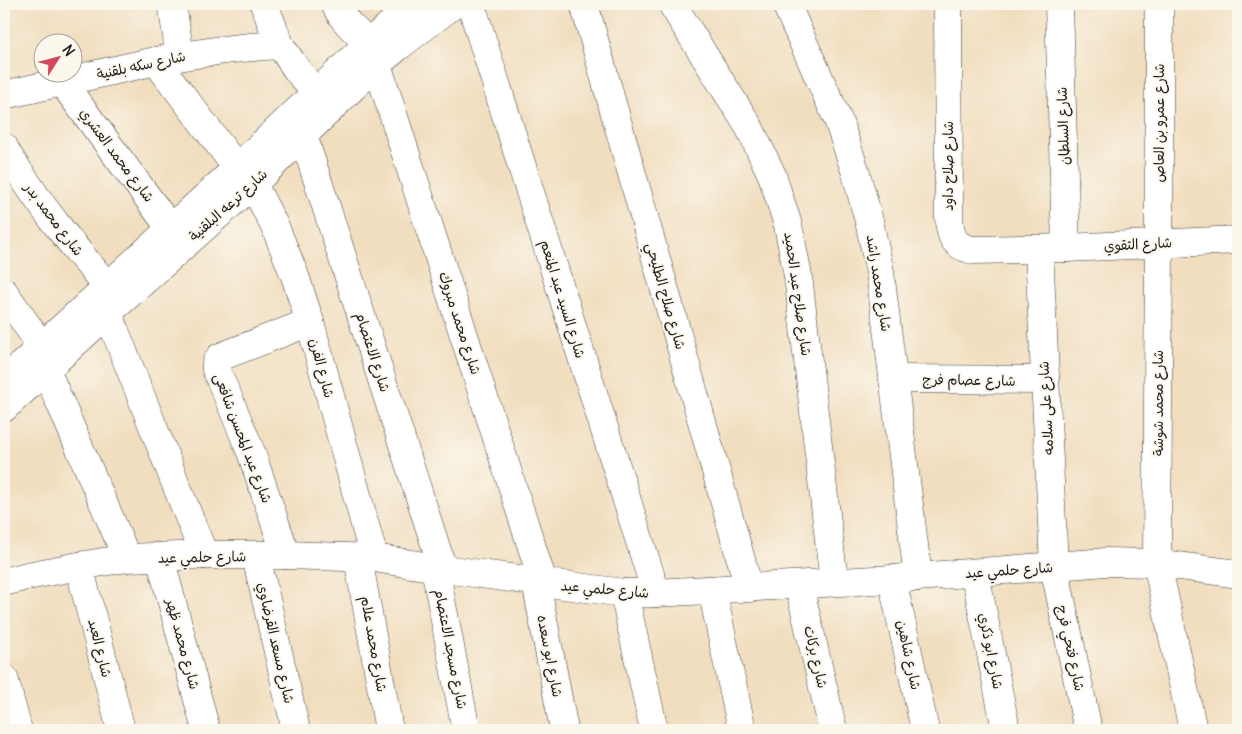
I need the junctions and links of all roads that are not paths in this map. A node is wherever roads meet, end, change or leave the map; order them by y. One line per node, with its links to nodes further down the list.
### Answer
1 (172, 4): 15 (street)
2 (264, 4): 13 (street)
3 (335, 4): 14 (street)
4 (414, 4): 14 (street, شارع ترعه البلقنية)
5 (454, 4): 14 (street, شارع ترعه البلقنية)
6 (471, 4): 56 (street, شارع السيد عبد المنعم)
7 (584, 4): 53 (street, شارع صلاح الطليحي)
8 (672, 4): 51 (street, شارع صلاح عبد الحميد)
9 (786, 4): 32 (street, شارع محمد راشد)
10 (948, 4): 27 (street, شارع صلاح داود)
11 (1059, 4): 26 (street, شارع السلطان)
12 (1160, 4): 25 (street, شارع عمرو بن العاص)
13 (280, 45): 15 (street, شارع سكه بلقنية); 19 (street)
14 (373, 54): 19 (street, شارع ترعه البلقنية); 50 (street, شارع محمد مبروك)
15 (168, 58): 16 (street, شارع سكه بلقنية); 22 (street, شارع الفرن)
16 (82, 77)
17 (62, 82): 18 (street, شارع سكه بلقنية); 23 (street, شارع محمد العشري)
18 (4, 95)
19 (323, 102): 20 (street, شارع ترعه البلقنية); 22 (street, شارع ترعه البلقنية)
20 (303, 135): 22 (street, شارع ترعه البلقنية); 45 (street, شارع الاعتصام)
21 (4, 147): 29 (street, شارع محمد بدر)
22 (245, 176): 23 (street, شارع ترعه البلقنية); 29 (street, شارع ترعه البلقنية); 30 (street, شارع الفرن)
23 (171, 229): 29 (street, شارع ترعه البلقنية)
24 (1238, 240): 25 (street, شارع التقوي)
25 (1159, 243): 26 (street, شارع التقوي); 42 (street, شارع محمد شوشة)
26 (1066, 248): 27 (street, شارع التقوي)
27 (1039, 249): 33 (street, شارع على سلامه)
28 (4, 292): 31 (street)
29 (108, 300): 31 (street, شارع ترعه البلقنية); 36 (street, شارع محمد بدر)
30 (310, 322): 37 (street, شارع عبد المحسن شافعى); 41 (street, شارع الفرن)
31 (44, 359): 34 (street, شارع ترعه البلقنية); 35 (street, شارع ترعه البلقنية); 40 (street)
32 (893, 379): 33 (street, شارع عصام فرج); 48 (street, شارع محمد راشد)
33 (1045, 380): 44 (street, شارع على سلامه)
34 (4, 381)
35 (4, 408)
36 (204, 555): 38 (street, شارع حلمي عيد); 39 (street, شارع حلمي عيد)
37 (286, 555): 38 (street, شارع حلمي عيد); 41 (street, شارع حلمي عيد)
38 (256, 556): 61 (street, شارع مسعد القرضاوي)
39 (160, 557): 40 (street, شارع حلمي عيد); 60 (street, شارع محمد ظهر)
40 (127, 558): 43 (street, شارع حلمي عيد)
41 (366, 558): 45 (street, شارع حلمي عيد); 62 (street, شارع محمد علام)
42 (1157, 563): 44 (street, شارع حلمي عيد); 47 (street, شارع حلمي عيد); 71 (street, شارع محمد شوشة)
43 (79, 566): 49 (street, شارع حلمي عيد); 59 (street, شارع العبد)
44 (1054, 566): 46 (street, شارع حلمي عيد); 70 (street, شارع فتحي فرج)
45 (439, 569): 50 (street, شارع حلمي عيد); 63 (street, شارع مسجد الاعتصام)
46 (975, 572): 48 (street, شارع حلمي عيد); 69 (street, شارع ابو ذكري)
47 (1238, 574)
48 (905, 578): 51 (street, شارع حلمي عيد); 68 (street, شارع شاهين)
49 (4, 582)
50 (539, 582): 55 (street, شارع حلمي عيد); 64 (street, شارع ابو سعده)
51 (834, 582): 52 (street, شارع حلمي عيد)
52 (799, 585): 53 (street, شارع حلمي عيد); 67 (street, شارع بركات)
53 (748, 588): 54 (street, شارع حلمي عيد)
54 (712, 590): 56 (street, شارع حلمي عيد); 66 (street)
55 (624, 594): 56 (street, شارع حلمي عيد); 65 (street)
56 (656, 594)
57 (4, 678): 58 (street)
58 (18, 730)
59 (121, 730)
60 (206, 730)
61 (296, 730)
62 (389, 730)
63 (466, 730)
64 (564, 730)
65 (654, 730)
66 (742, 730)
67 (834, 730)
68 (925, 730)
69 (1006, 730)
70 (1088, 730)
71 (1193, 730)

